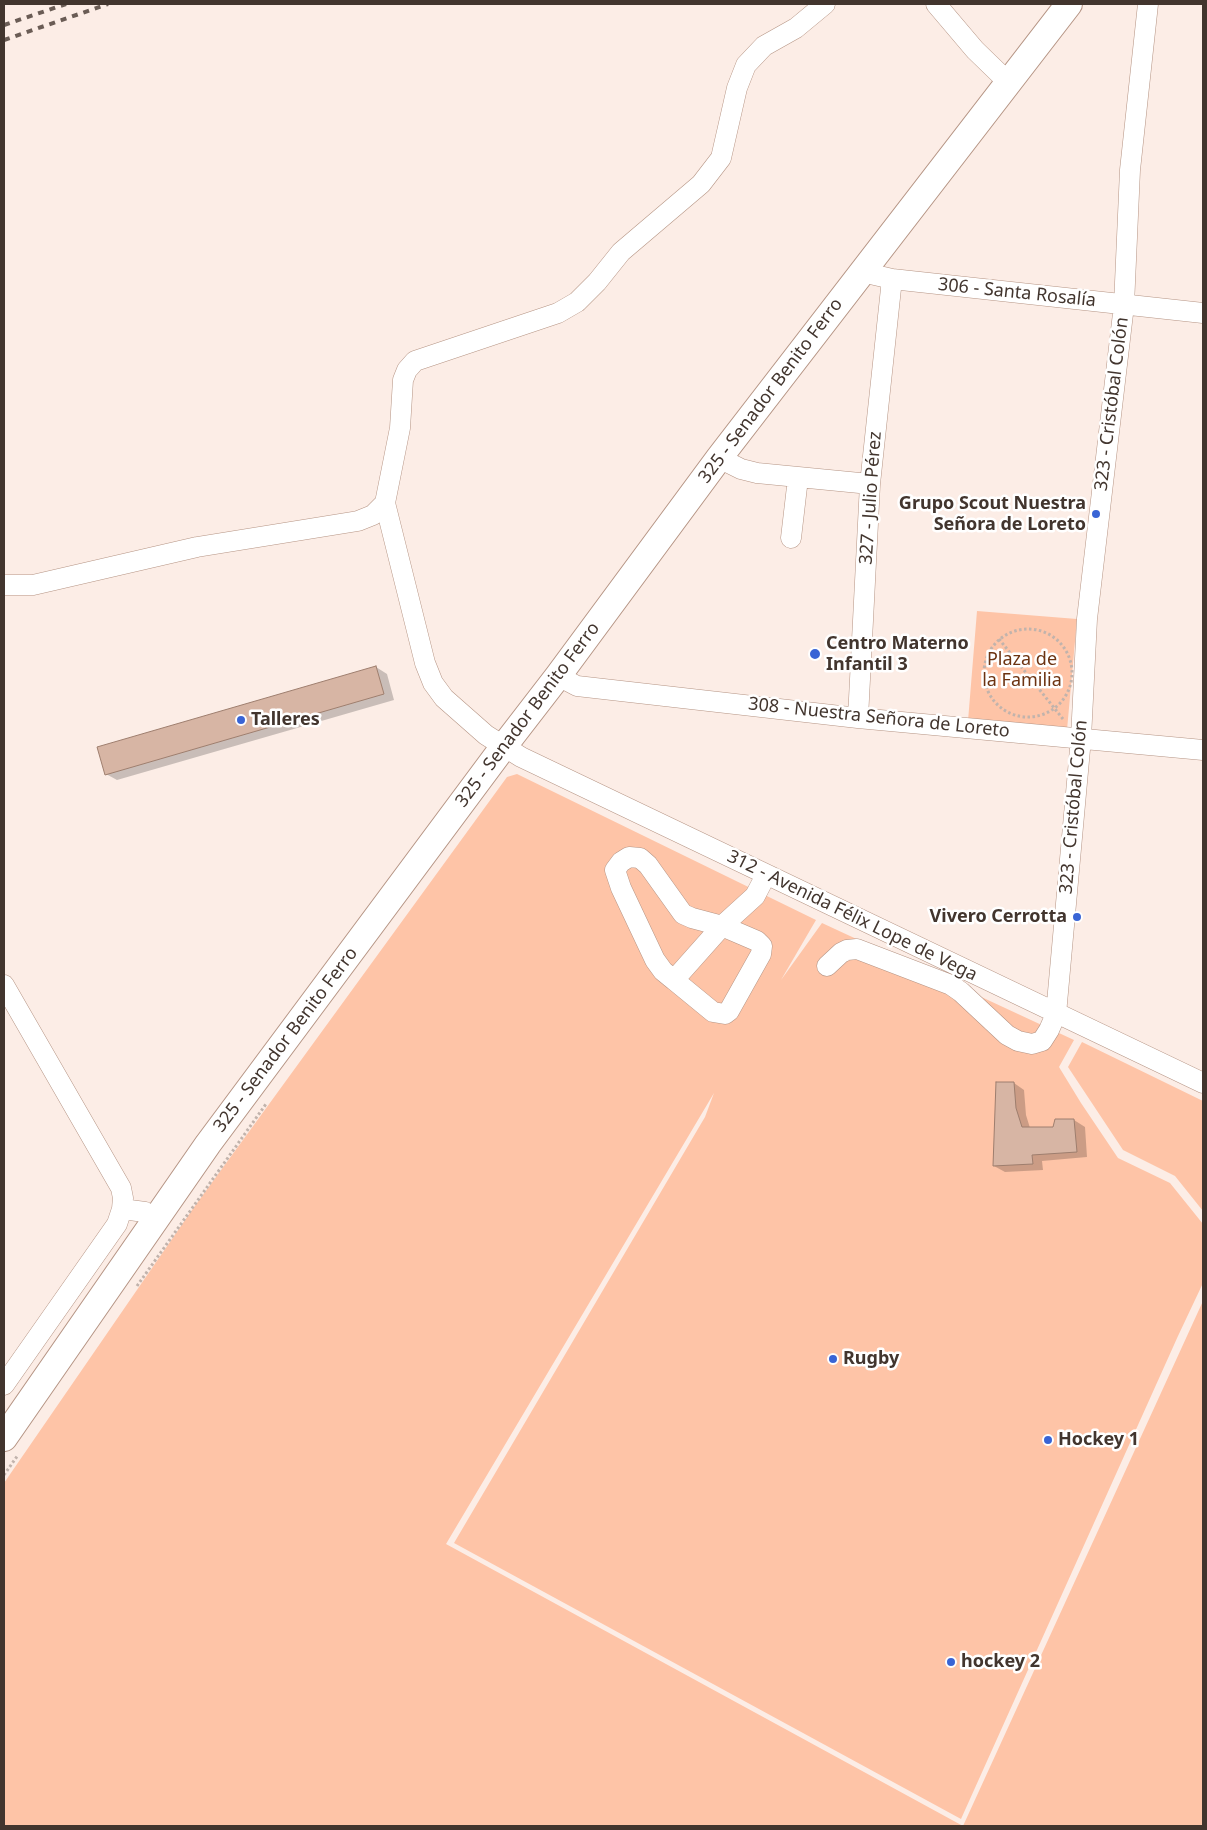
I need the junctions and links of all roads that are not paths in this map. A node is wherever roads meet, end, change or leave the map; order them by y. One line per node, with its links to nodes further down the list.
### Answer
1 (825, 4): 13 (street)
2 (936, 4): 5 (street)
3 (1069, 4): 5 (main road, 325 - Senador Benito Ferro)
4 (1148, 4): 8 (street, 323 - Cristóbal Colón)
5 (1008, 82): 6 (main road, 325 - Senador Benito Ferro)
6 (862, 272): 7 (street, 306 - Santa Rosalía); 10 (main road, 325 - Senador Benito Ferro)
7 (892, 279): 8 (street, 306 - Santa Rosalía); 12 (street, 327 - Julio Pérez)
8 (1124, 305): 9 (street, 306 - Santa Rosalía); 18 (street, 323 - Cristóbal Colón)
9 (1203, 313)
10 (718, 458): 11 (street); 16 (main road, 325 - Senador Benito Ferro)
11 (798, 478): 12 (street); 14 (street)
12 (870, 484): 17 (street, 327 - Julio Pérez)
13 (385, 503): 15 (street); 19 (street, 312 - Avenida Félix Lope de Vega)
14 (791, 538)
15 (4, 585)
16 (558, 676): 17 (street, 308 - Nuestra Señora de Loreto); 19 (main road, 325 - Senador Benito Ferro)
17 (858, 718): 18 (street, 308 - Nuestra Señora de Loreto)
18 (1081, 738): 20 (street, 308 - Nuestra Señora de Loreto); 26 (street, 323 - Cristóbal Colón)
19 (504, 746): 21 (street, 312 - Avenida Félix Lope de Vega); 29 (main road, 325 - Senador Benito Ferro)
20 (1203, 750)
21 (766, 875): 22 (street); 26 (street, 312 - Avenida Félix Lope de Vega)
22 (722, 926): 24 (street); 24 (street); 24 (street)
23 (827, 966): 26 (street)
24 (674, 980)
25 (4, 984): 28 (street)
26 (1056, 1014): 27 (street, 312 - Avenida Félix Lope de Vega)
27 (1203, 1082)
28 (122, 1209): 29 (street); 30 (street)
29 (156, 1220): 31 (main road, 325 - Senador Benito Ferro)
30 (4, 1385)
31 (12, 1444)

